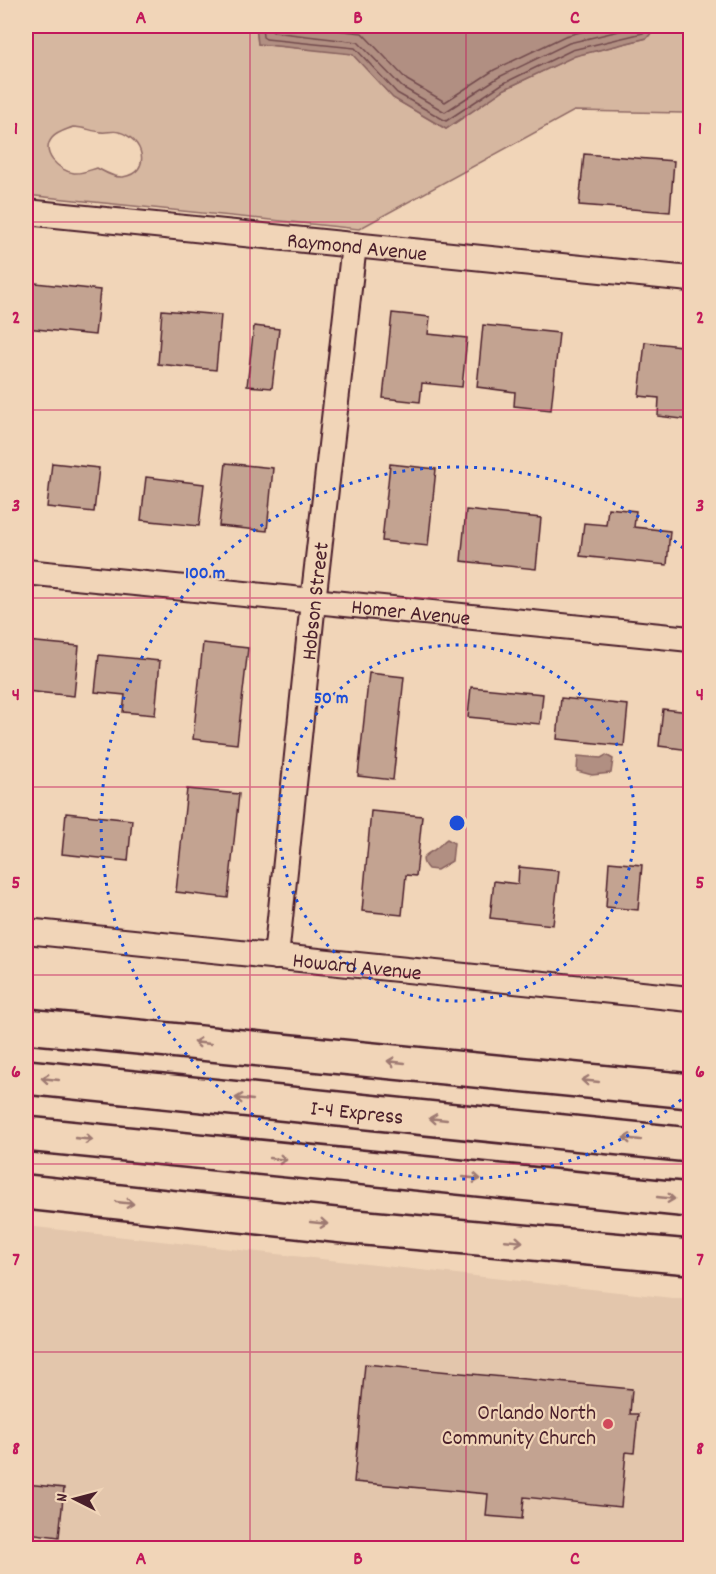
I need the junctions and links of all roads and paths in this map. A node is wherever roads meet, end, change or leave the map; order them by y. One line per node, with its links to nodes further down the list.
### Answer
1 (26, 212): 2 (street, Raymond Avenue)
2 (354, 245): 3 (street, Raymond Avenue); 5 (street, Hobson Street)
3 (690, 279)
4 (26, 572): 5 (street, Homer Avenue)
5 (313, 602): 6 (street, Homer Avenue); 8 (street, Hobson Street)
6 (690, 639)
7 (26, 930): 8 (street, Howard Avenue)
8 (276, 957): 9 (street, Howard Avenue)
9 (690, 999)
10 (26, 1026): 12 (highway, one-way to 10)
11 (26, 1077): 14 (highway, I-4 Express, one-way to 11)
12 (690, 1091)
13 (26, 1134): 16 (highway, one-way to 16)
14 (690, 1145)
15 (26, 1192): 17 (highway, one-way to 17)
16 (690, 1200)
17 (690, 1257)

